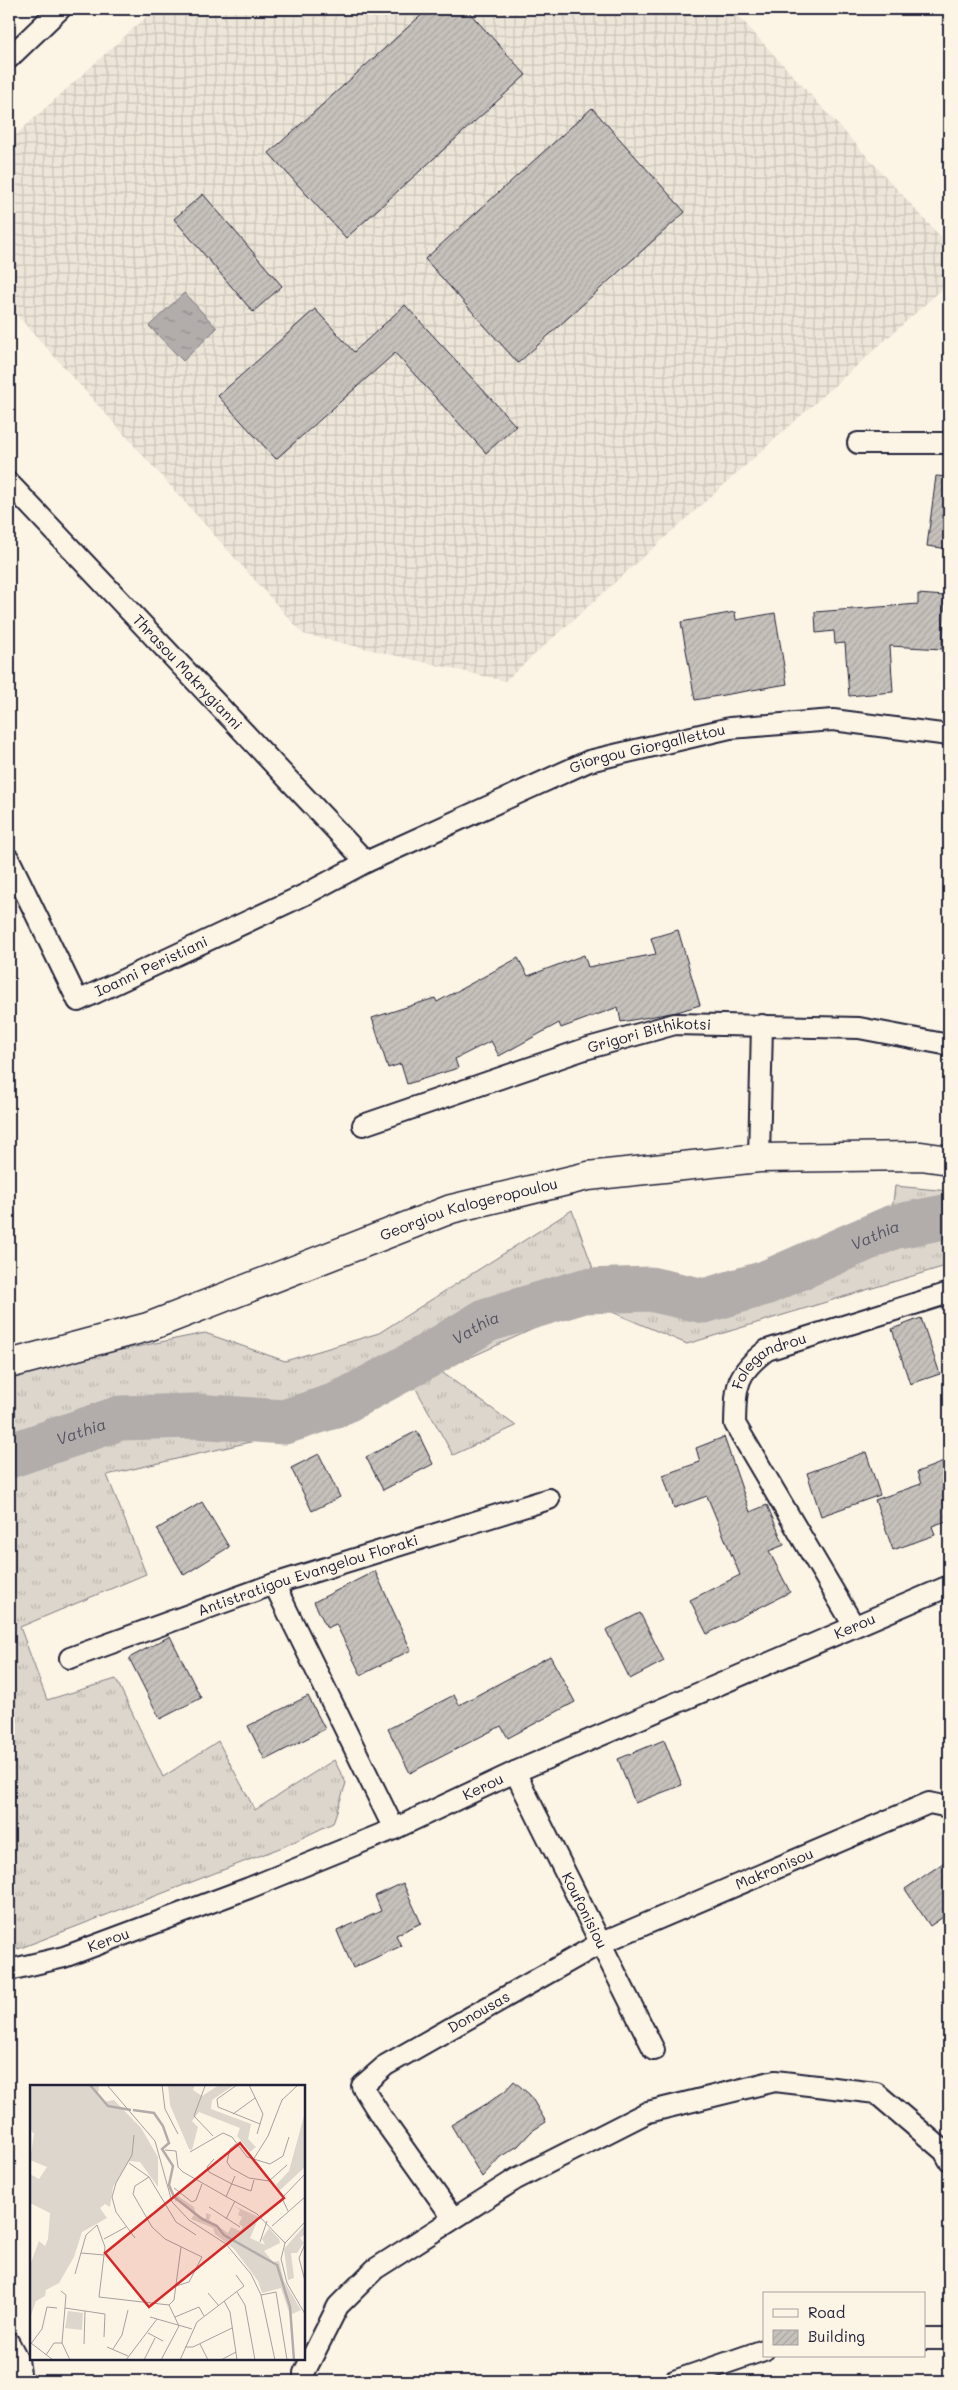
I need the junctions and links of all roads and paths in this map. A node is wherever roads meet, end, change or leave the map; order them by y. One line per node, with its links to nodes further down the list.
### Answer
1 (60, 9): 2 (street)
2 (9, 58)
3 (858, 443): 4 (street)
4 (949, 443)
5 (9, 484): 8 (street, Thrasou Makrygianni)
6 (949, 735): 8 (street, Giorgou Giorgallettou)
7 (9, 859): 8 (street, Ioanni Peristiani)
8 (366, 862)
9 (762, 1025): 10 (street, Grigori Bithikotsi); 11 (street, Grigori Bithikotsi); 12 (street)
10 (949, 1045)
11 (363, 1125)
12 (759, 1158): 13 (street, Georgiou Kalogeropoulou); 15 (street, Georgiou Kalogeropoulou)
13 (949, 1160)
14 (949, 1293): 19 (street, Folegandrou)
15 (9, 1364)
16 (549, 1499): 17 (street, Antistratigou Evangelou Floraki)
17 (274, 1584): 20 (street, Antistratigou Evangelou Floraki); 23 (street)
18 (949, 1586): 19 (street, Kerou)
19 (854, 1626): 21 (street, Kerou)
20 (70, 1658)
21 (514, 1772): 23 (street, Kerou); 24 (street, Koufonisiou)
22 (949, 1807): 24 (street, Makronisou)
23 (394, 1829): 25 (street, Kerou)
24 (599, 1944): 26 (street, Koufonisiou); 28 (street, Donousas)
25 (9, 1970)
26 (654, 2050)
27 (949, 2160): 28 (street)
28 (453, 2218): 34 (street)
29 (926, 2339): 30 (street)
30 (949, 2339)
31 (9, 2344): 33 (street)
32 (763, 2350): 35 (street)
33 (21, 2381)
34 (304, 2381)
35 (676, 2381)

